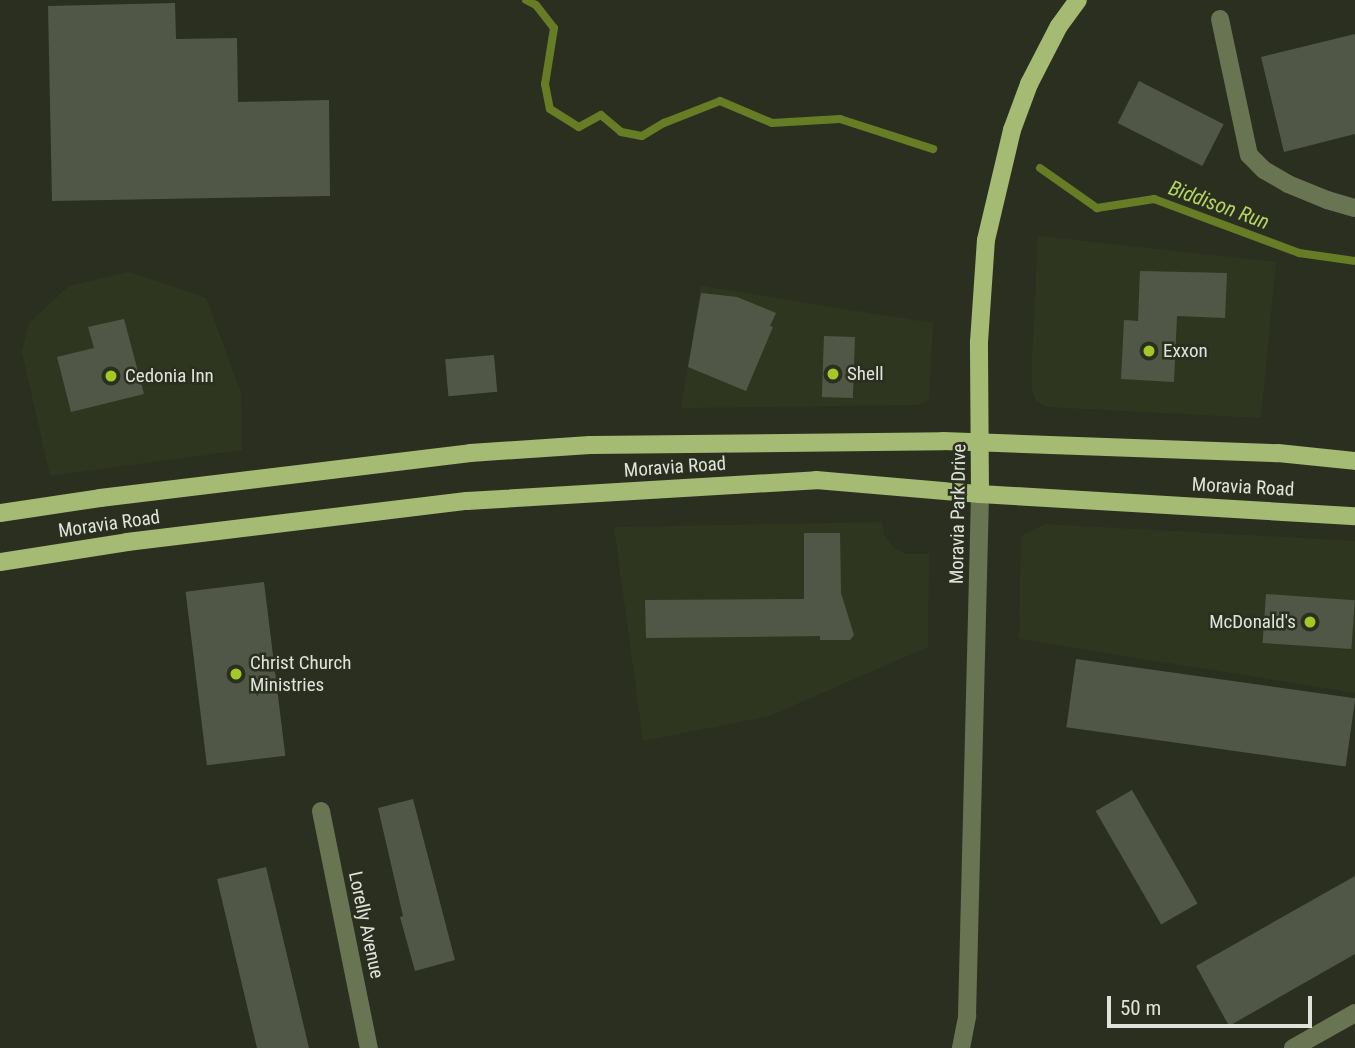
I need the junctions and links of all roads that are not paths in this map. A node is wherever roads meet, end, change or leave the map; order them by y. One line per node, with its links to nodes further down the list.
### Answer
1 (1078, 0): 4 (main road, Moravia Park Drive)
2 (1220, 19): 3 (street)
3 (1355, 208)
4 (981, 442): 5 (main road, Moravia Road); 6 (main road, Moravia Park Drive); 7 (main road, Moravia Road)
5 (1355, 461)
6 (980, 494): 8 (main road, Moravia Road); 9 (main road, Moravia Road); 13 (street, Moravia Park Drive)
7 (0, 513)
8 (1355, 516)
9 (0, 562)
10 (321, 811): 12 (street, Lorelly Avenue)
11 (1355, 1013): 14 (street)
12 (369, 1048)
13 (961, 1048)
14 (1293, 1048)

